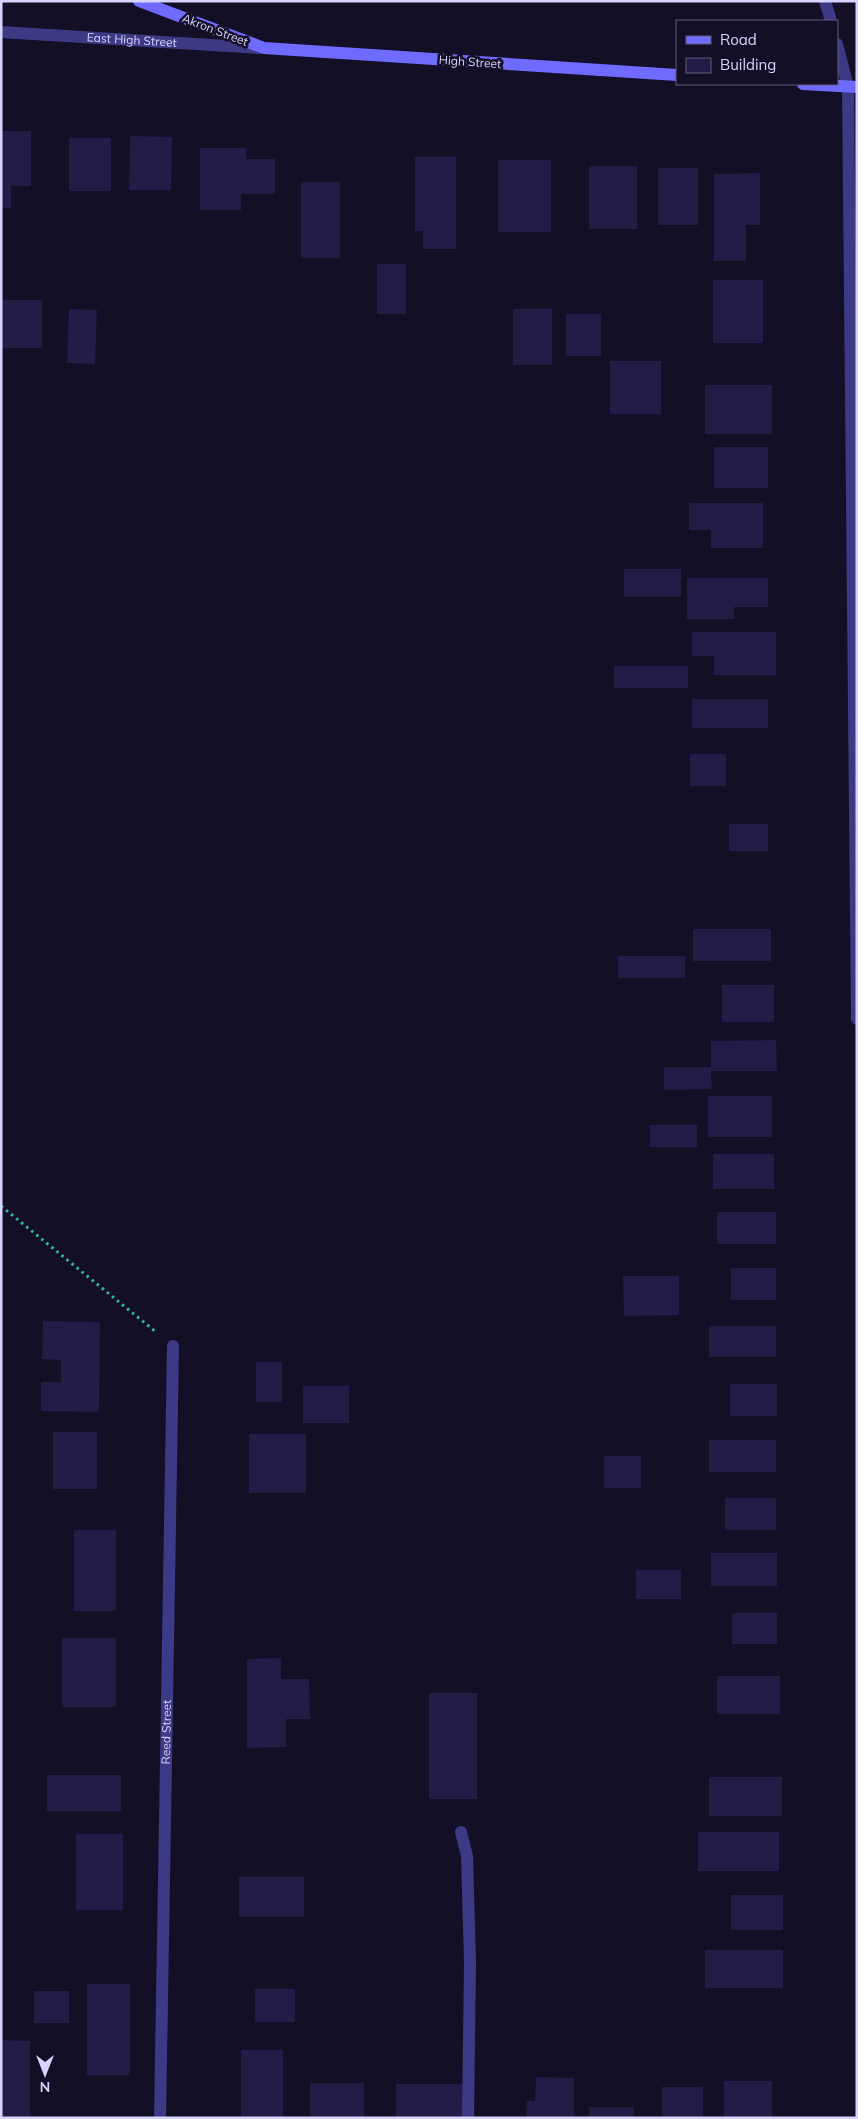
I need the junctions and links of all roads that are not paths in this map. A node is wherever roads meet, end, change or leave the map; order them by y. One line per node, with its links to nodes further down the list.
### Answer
1 (139, 1): 6 (main road, Akron Street)
2 (825, 1): 3 (street)
3 (831, 20)
4 (1, 32): 6 (street, East High Street)
5 (838, 47): 9 (street)
6 (264, 48): 7 (main road, High Street)
7 (676, 75)
8 (820, 85): 9 (main road)
9 (853, 87): 10 (street)
10 (857, 1019)
11 (173, 1346): 13 (street, Reed Street)
12 (461, 1832): 14 (street)
13 (160, 2118)
14 (468, 2118)

